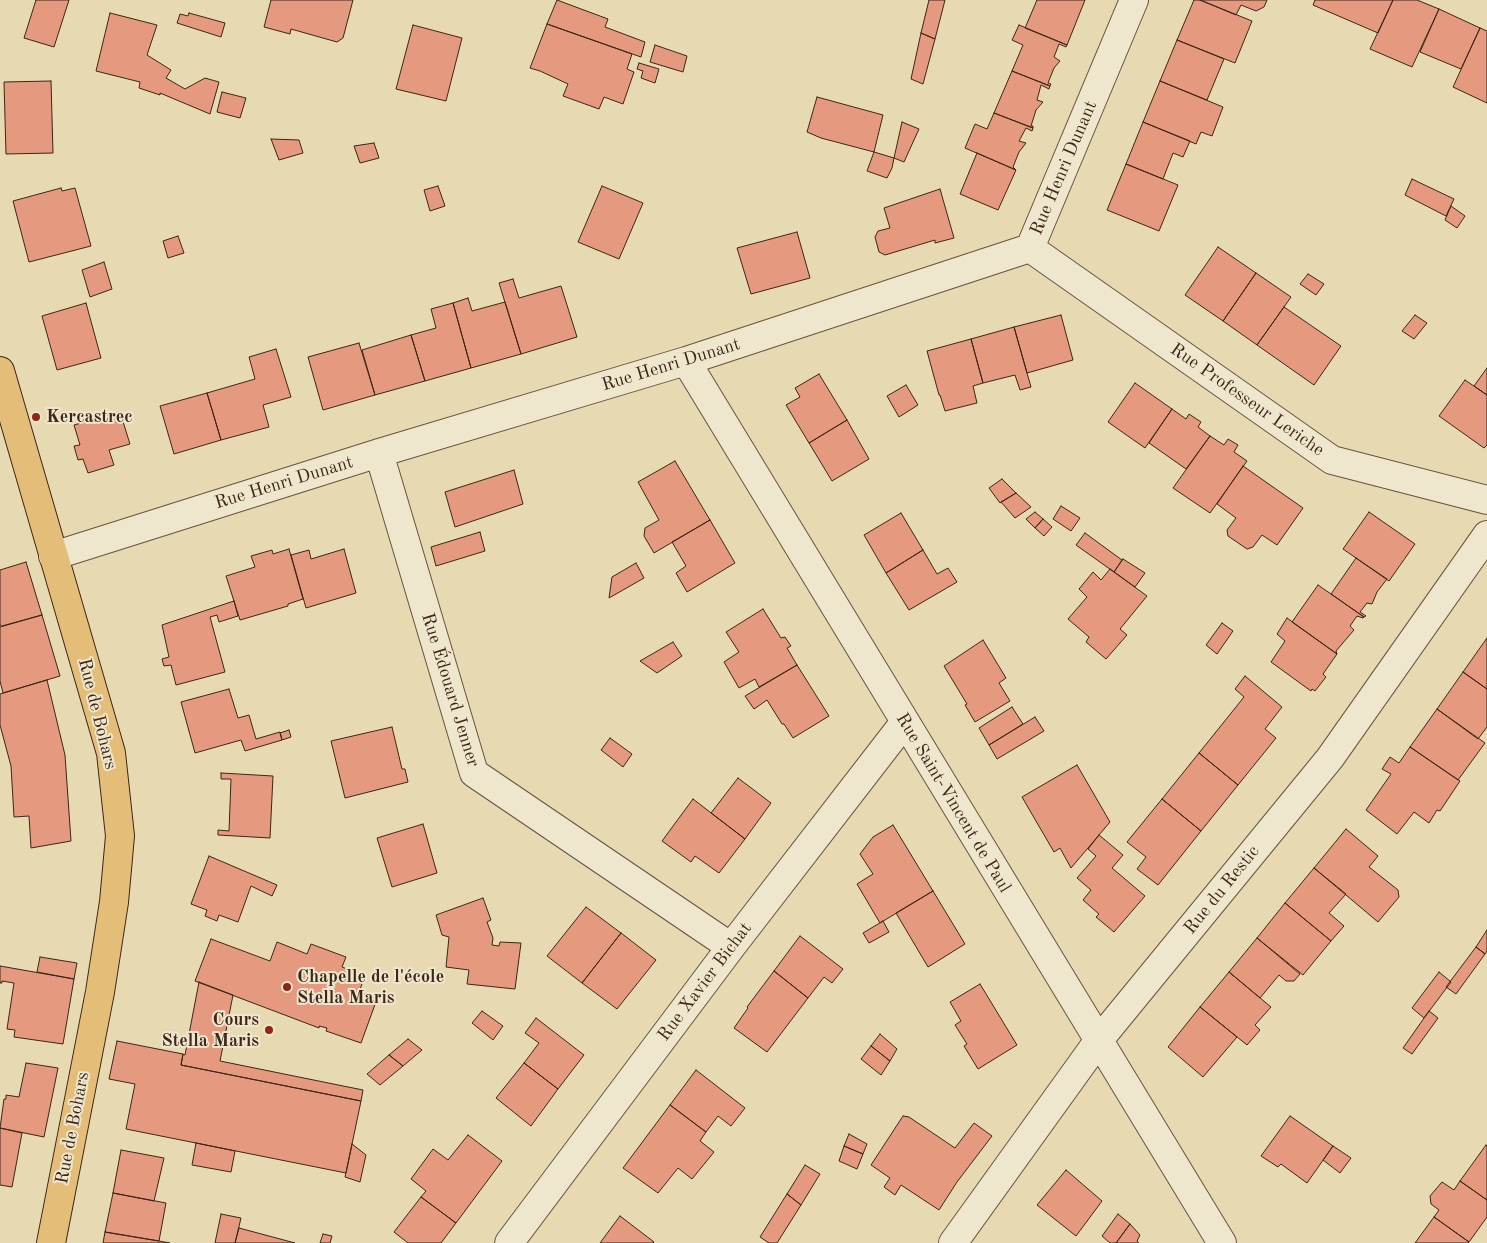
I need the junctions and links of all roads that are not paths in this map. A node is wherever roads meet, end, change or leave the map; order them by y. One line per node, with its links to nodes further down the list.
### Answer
1 (1134, 0): 2 (street, Rue Henri Dunant)
2 (1030, 248): 3 (street, Rue Henri Dunant); 6 (street, Rue Professeur Leriche)
3 (686, 361): 5 (street, Rue Henri Dunant); 9 (street, Rue Saint-Vincent de Paul)
4 (0, 371): 8 (main road, Rue de Bohars)
5 (379, 453): 8 (street, Rue Henri Dunant); 10 (street, Rue Édouard Jenner)
6 (1487, 500)
7 (1487, 534): 11 (street, Rue du Restic)
8 (53, 556): 12 (main road, Rue de Bohars)
9 (904, 723): 10 (street, Rue Xavier Bichat); 11 (street, Rue Saint-Vincent de Paul)
10 (731, 947): 13 (street, Rue Xavier Bichat)
11 (1099, 1040): 14 (street, Rue du Restic); 15 (street, Rue Saint-Vincent de Paul)
12 (51, 1243)
13 (509, 1243)
14 (952, 1243)
15 (1222, 1243)

